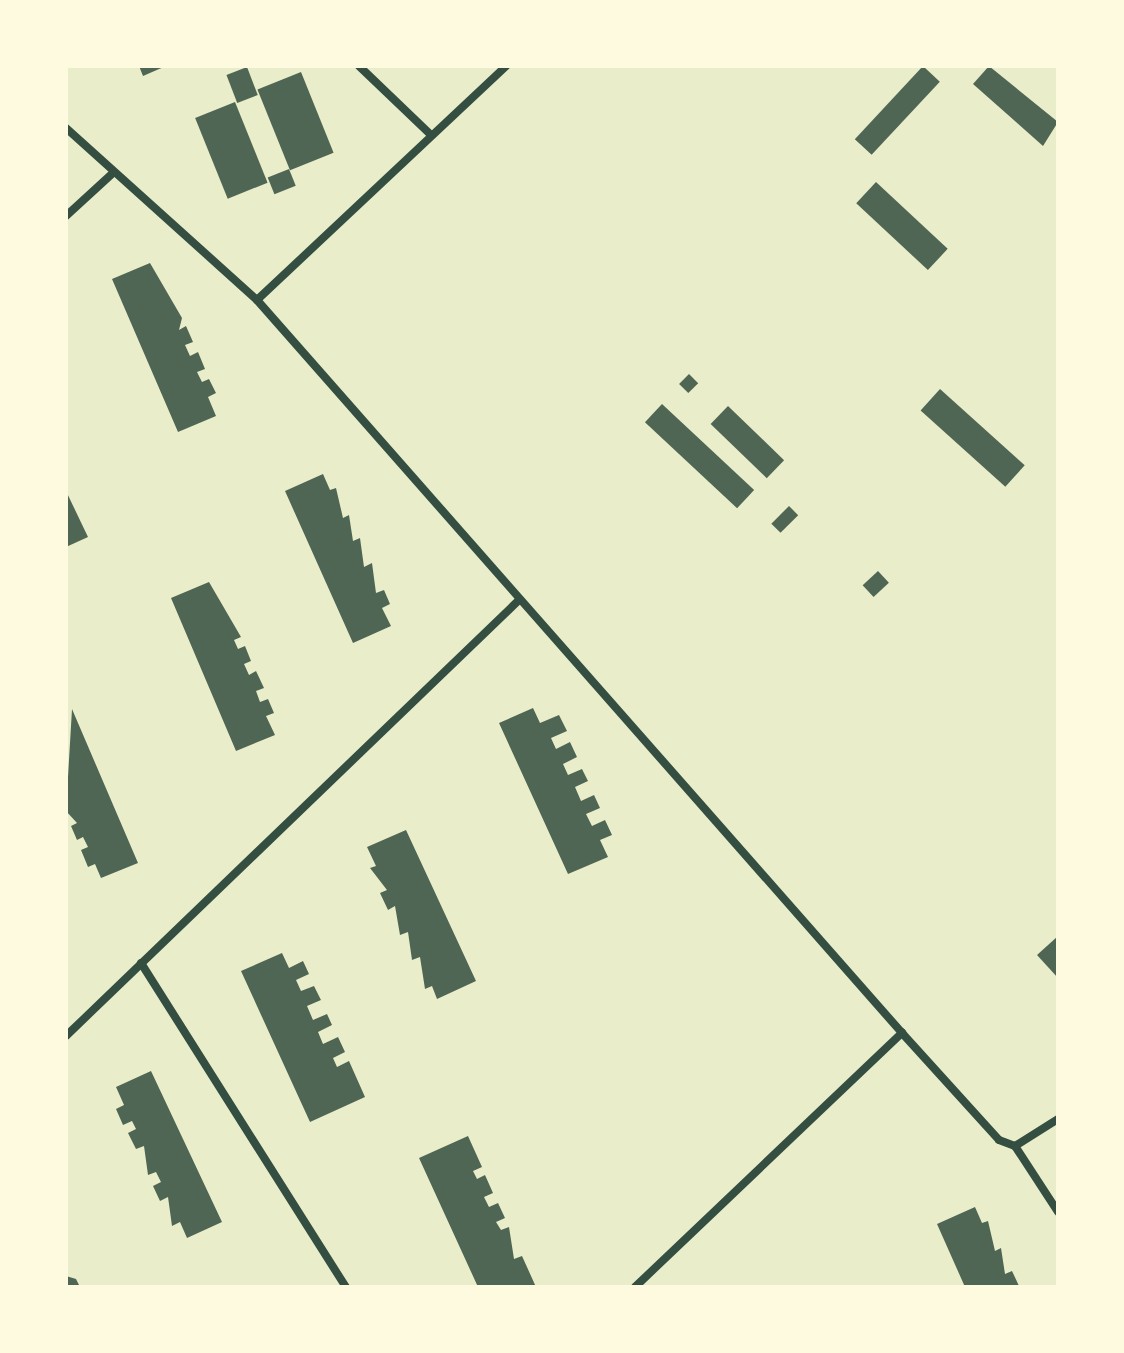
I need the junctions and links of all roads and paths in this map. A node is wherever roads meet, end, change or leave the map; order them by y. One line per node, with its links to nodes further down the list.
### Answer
1 (359, 66): 4 (street)
2 (506, 66): 4 (street)
3 (66, 128): 5 (street)
4 (431, 135): 7 (street)
5 (113, 173): 6 (street); 7 (street)
6 (66, 216)
7 (257, 300): 8 (street)
8 (518, 601): 9 (street); 10 (street)
9 (141, 963): 11 (street); 15 (street)
10 (902, 1033): 13 (street); 16 (street)
11 (66, 1036)
12 (1058, 1119): 13 (street)
13 (1015, 1146): 14 (street)
14 (1058, 1212)
15 (346, 1287)
16 (635, 1287)

